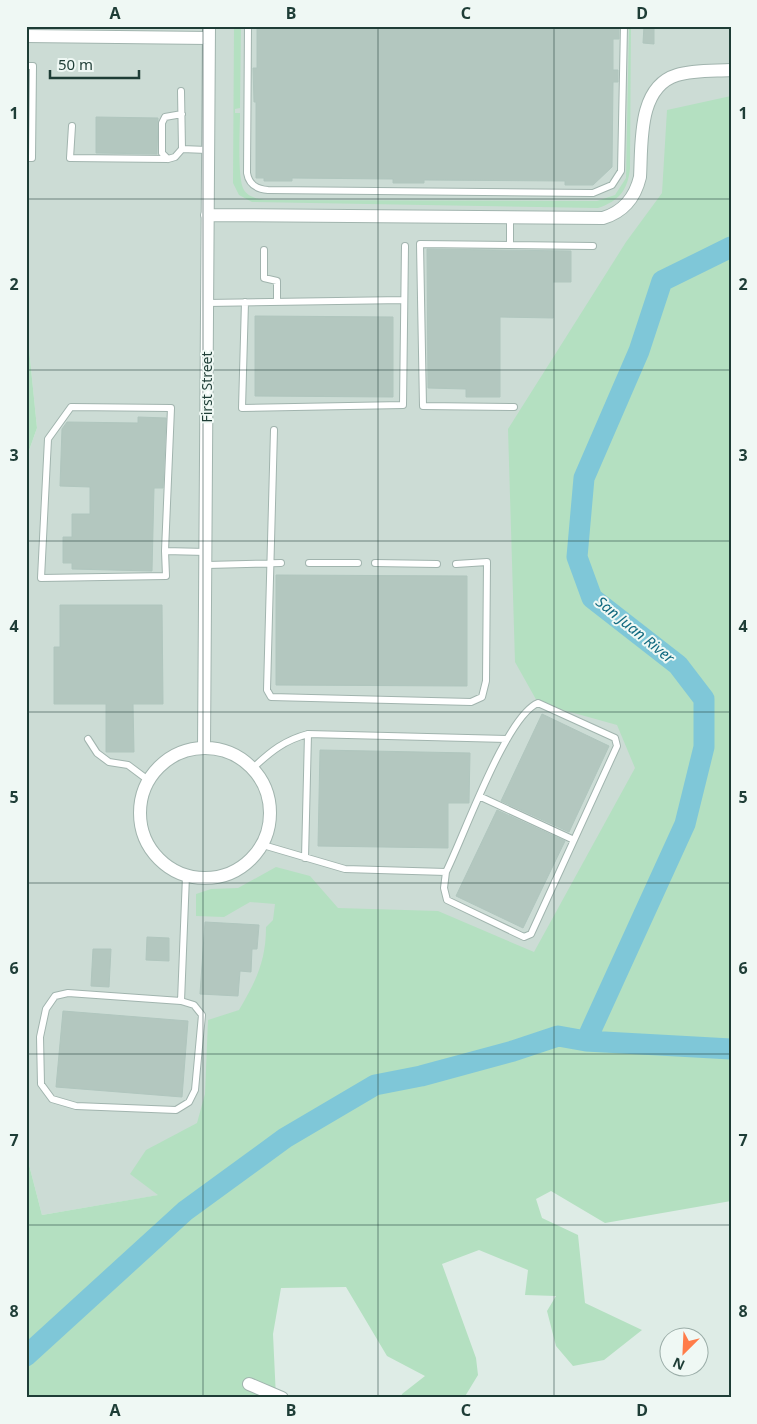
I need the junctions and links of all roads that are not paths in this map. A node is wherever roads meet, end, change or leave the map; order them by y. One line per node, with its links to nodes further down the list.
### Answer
1 (248, 26): 2 (lane)
2 (624, 26)
3 (209, 32): 4 (street); 11 (street, First Street)
4 (26, 36)
5 (26, 66): 12 (lane)
6 (731, 70): 15 (street)
7 (181, 91): 8 (lane)
8 (182, 114): 10 (lane); 13 (lane)
9 (72, 126): 13 (lane)
10 (182, 149): 11 (lane); 13 (lane)
11 (207, 150): 14 (street, First Street)
12 (26, 158)
13 (168, 159)
14 (207, 215): 15 (street); 23 (street, First Street)
15 (510, 218): 16 (lane)
16 (510, 244): 18 (lane); 24 (lane)
17 (405, 246): 20 (lane)
18 (594, 246)
19 (264, 250): 21 (lane)
20 (404, 300): 21 (lane); 22 (lane)
21 (276, 301): 22 (lane)
22 (245, 302): 23 (lane)
23 (207, 303): 27 (street, First Street)
24 (514, 407)
25 (274, 430): 28 (lane)
26 (165, 552): 26 (lane); 27 (lane)
27 (207, 559): 28 (lane); 38 (street, First Street)
28 (269, 563): 29 (lane); 34 (lane)
29 (281, 563)
30 (308, 563): 31 (lane)
31 (358, 563)
32 (375, 563): 33 (lane)
33 (437, 564)
34 (456, 564)
35 (308, 734): 37 (lane); 39 (lane); 44 (lane)
36 (88, 739): 40 (lane)
37 (506, 739): 41 (lane); 42 (lane)
38 (204, 747): 39 (street); 40 (street)
39 (253, 768): 43 (street)
40 (148, 780): 46 (street)
41 (481, 797): 42 (lane); 45 (lane)
42 (574, 840): 45 (lane)
43 (263, 845): 44 (lane); 46 (street)
44 (305, 858): 45 (lane)
45 (446, 872)
46 (186, 876): 47 (lane)
47 (181, 1001): 47 (lane)
48 (248, 1384): 49 (street)
49 (282, 1398)

